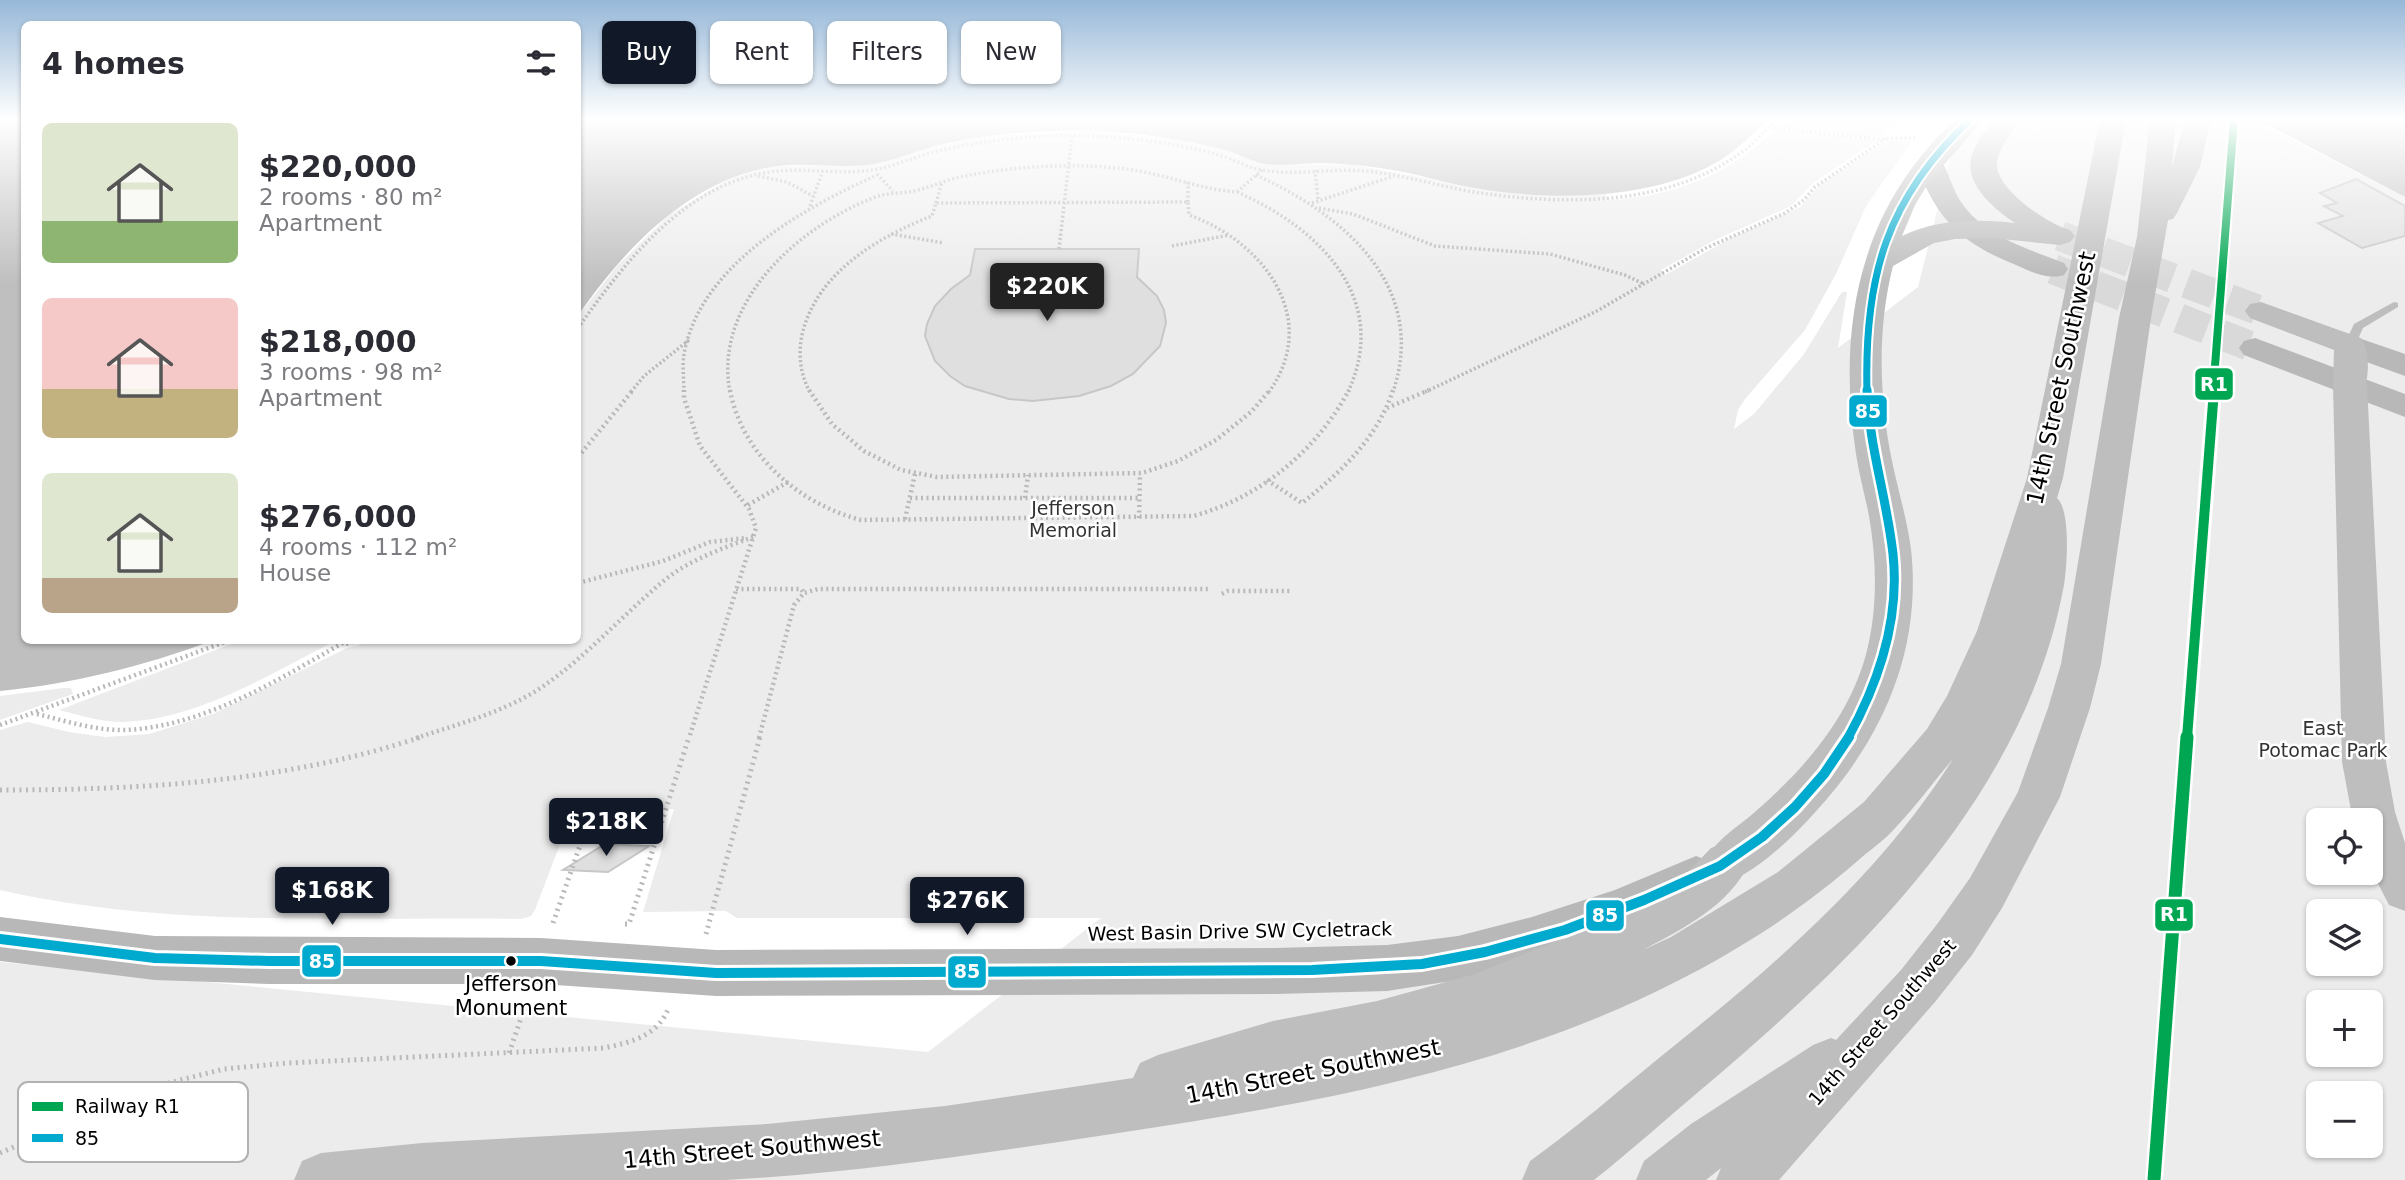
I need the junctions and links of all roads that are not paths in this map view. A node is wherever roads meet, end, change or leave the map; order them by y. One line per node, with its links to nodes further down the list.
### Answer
1 (1916, 174): 9 (main road)
2 (1934, 174): 7 (street)
3 (1986, 174): 7 (main road)
4 (2102, 174): 18 (main road, 14th Street Southwest)
5 (2158, 174): 8 (main road, 14th Street Southwest)
6 (2183, 174): 8 (main road)
7 (1971, 231): 9 (main road); 10 (street)
8 (2152, 237): 22 (main road, 14th Street Southwest)
9 (1880, 261): 19 (main road)
10 (2053, 269)
11 (2394, 305): 13 (lane)
12 (2260, 311): 13 (main road)
13 (2350, 345): 15 (street); 16 (main road)
14 (2255, 348): 16 (street)
15 (2405, 366)
16 (2350, 385): 17 (street); 20 (main road)
17 (2405, 407)
18 (2045, 478): 23 (main road, 14th Street Southwest); 25 (main road)
19 (1727, 862): 21 (street); 23 (main road)
20 (2405, 890)
21 (0, 939)
22 (1880, 1031): 26 (main road); 27 (main road, 14th Street Southwest)
23 (1032, 1119): 24 (main road, 14th Street Southwest)
24 (321, 1180)
25 (1549, 1180)
26 (1663, 1180)
27 (1743, 1180)

